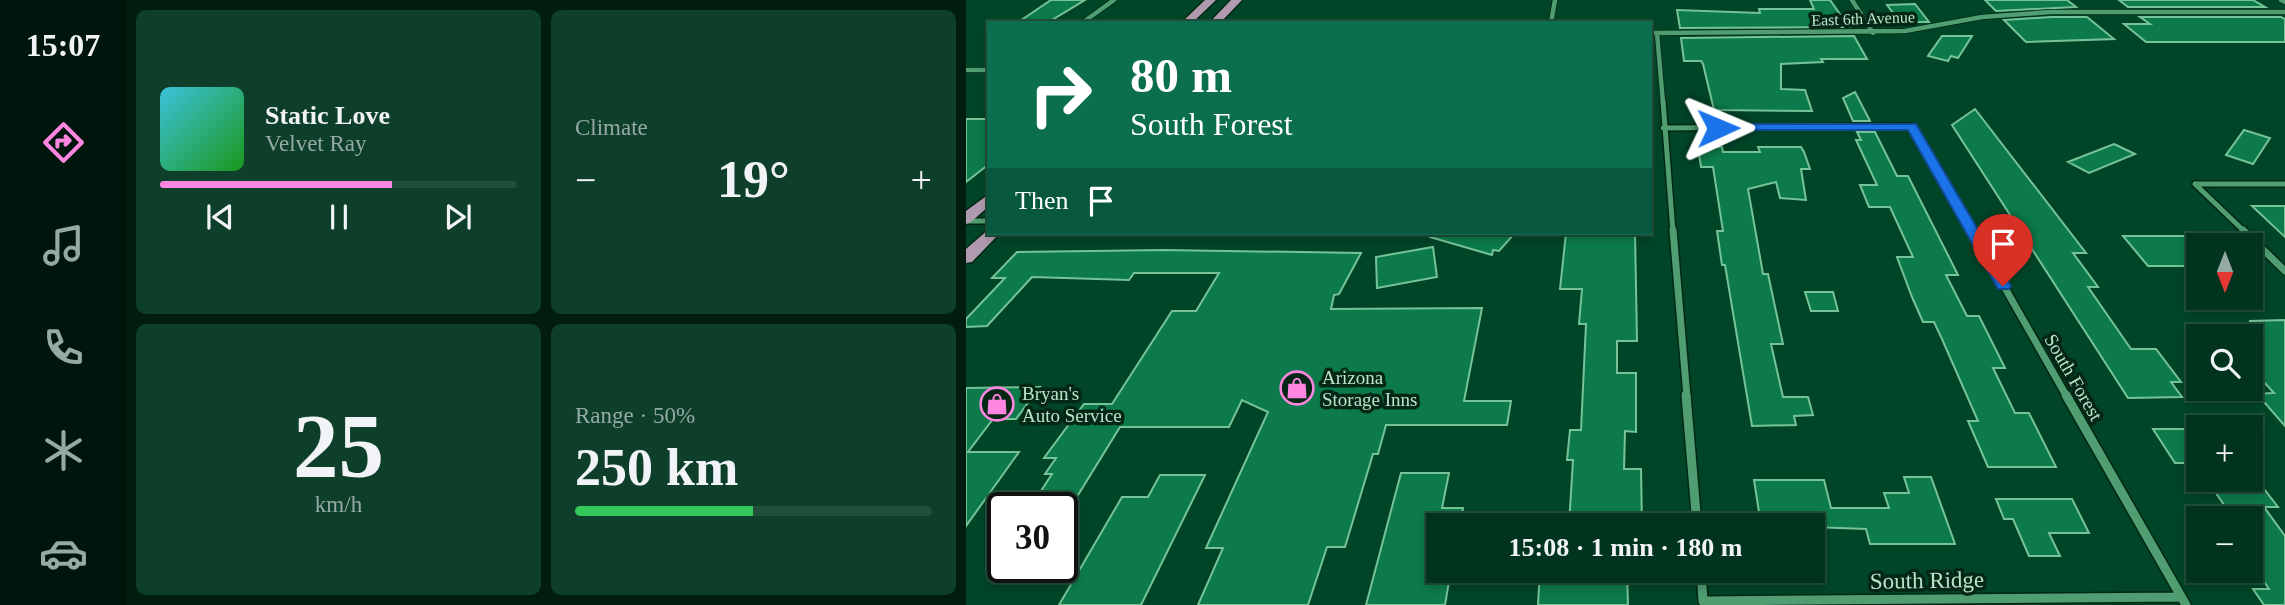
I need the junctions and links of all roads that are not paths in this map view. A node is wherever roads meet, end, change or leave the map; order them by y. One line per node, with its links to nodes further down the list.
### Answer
1 (1114, 0): 7 (street)
2 (1211, 0): 8 (main road)
3 (1237, 0): 9 (main road)
4 (1555, 0): 10 (street)
5 (1852, 0): 12 (street)
6 (2285, 12): 12 (street, East 6th Avenue)
7 (1085, 21)
8 (1188, 21)
9 (1216, 21)
10 (1551, 21)
11 (1654, 33): 12 (street, East 6th Avenue); 15 (street)
12 (1873, 33)
13 (966, 70): 14 (street)
14 (987, 70)
15 (1663, 128): 23 (street); 25 (street, South Forest)
16 (2285, 184): 22 (street)
17 (987, 200): 18 (main road)
18 (966, 220): 19 (street)
19 (987, 221)
20 (990, 235): 21 (main road)
21 (966, 258)
22 (2285, 271)
23 (1696, 513)
24 (1702, 583): 25 (street, South Ridge)
25 (2184, 601)

